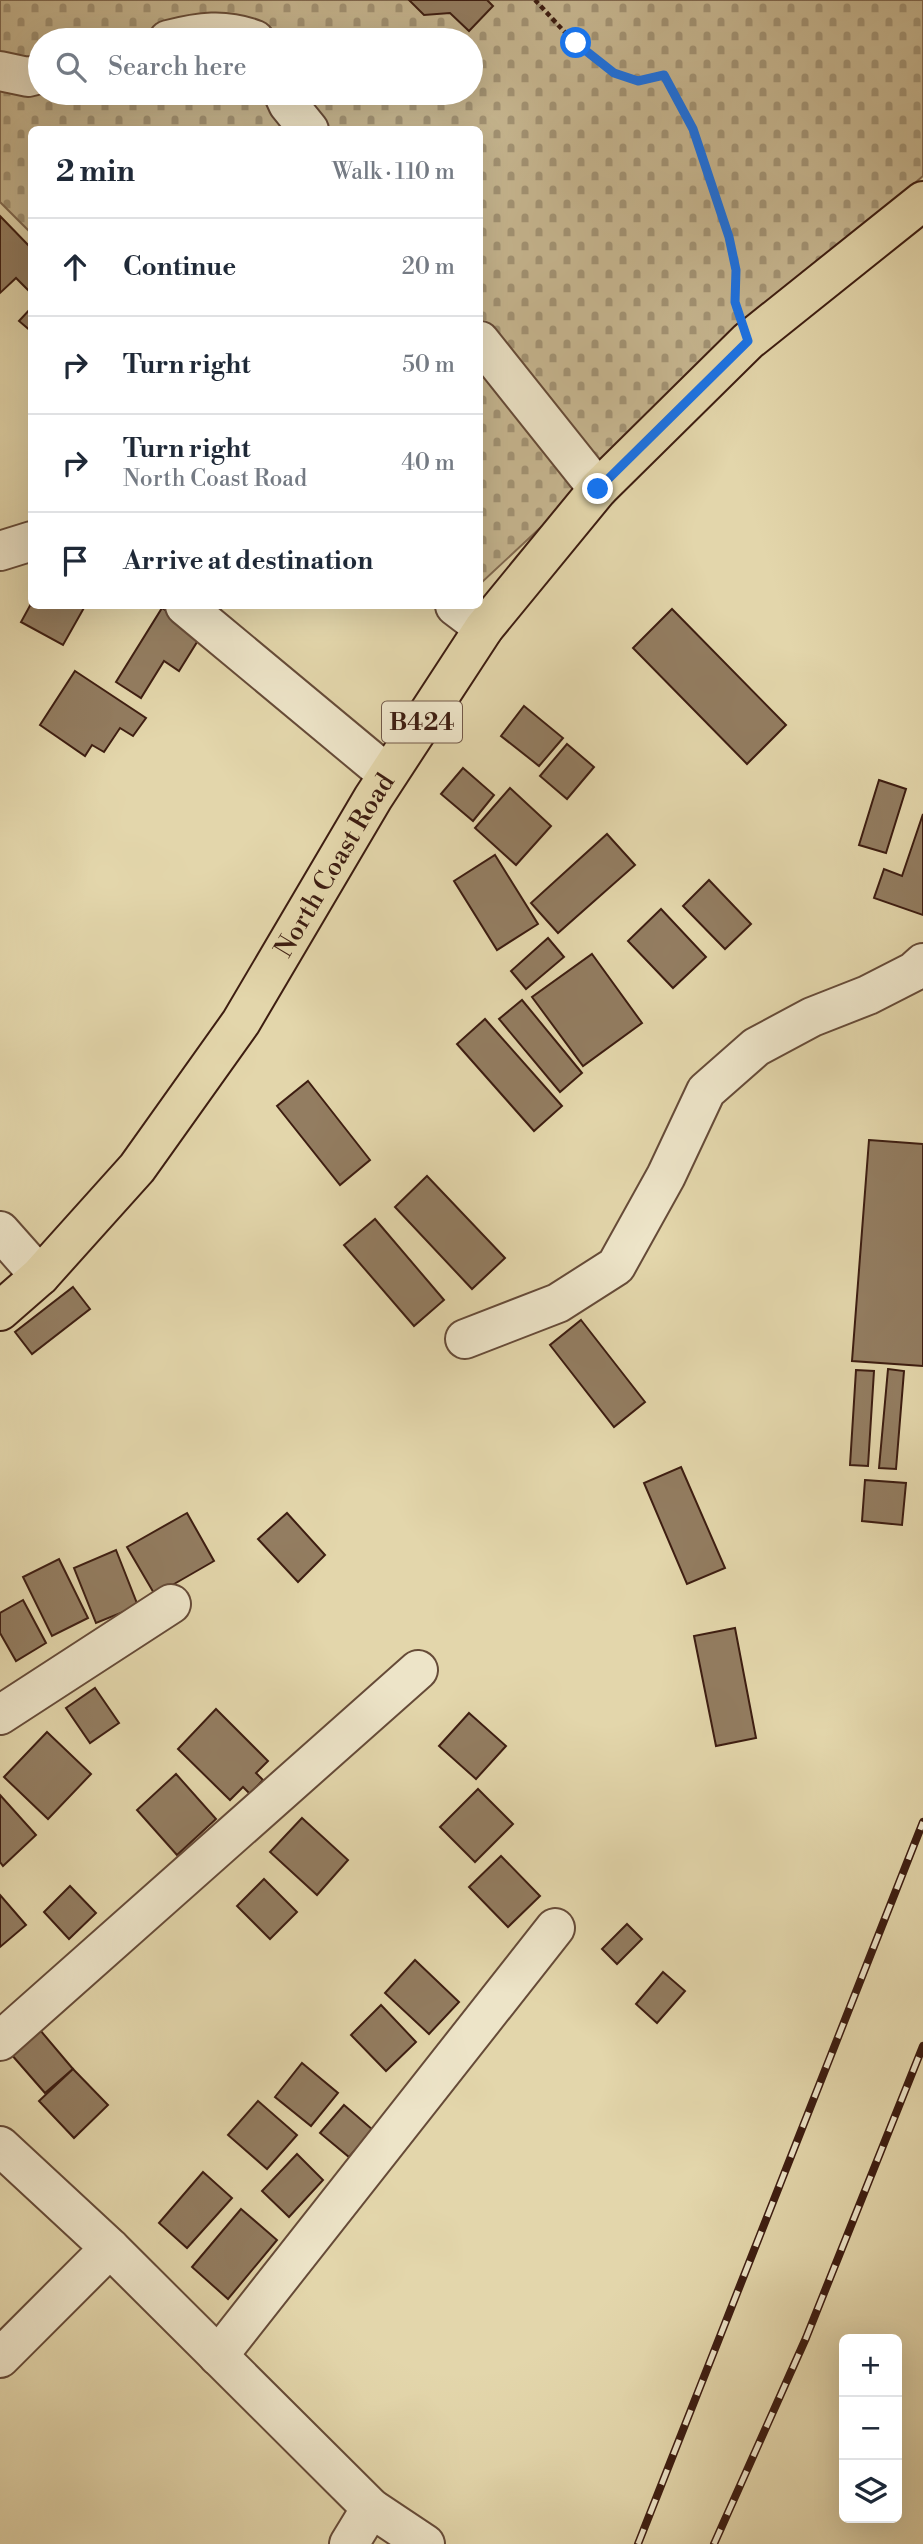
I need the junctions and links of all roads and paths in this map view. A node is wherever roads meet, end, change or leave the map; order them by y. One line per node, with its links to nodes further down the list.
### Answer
1 (535, 0): 7 (path)
2 (0, 71): 3 (street)
3 (28, 77)
4 (289, 105): 5 (street)
5 (306, 126)
6 (923, 201): 7 (main road, North Coast Road / B424)
7 (748, 341): 9 (main road, North Coast Road / B424)
8 (483, 345): 9 (street)
9 (598, 489): 12 (main road, North Coast Road / B424)
10 (28, 542): 11 (street)
11 (0, 551)
12 (483, 604)
13 (189, 609): 15 (street)
14 (470, 617): 15 (main road, North Coast Road / B424)
15 (387, 774): 18 (main road, North Coast Road / B424)
16 (923, 962): 20 (street)
17 (0, 1231): 18 (street)
18 (40, 1276): 19 (main road, North Coast Road / B424)
19 (0, 1311)
20 (464, 1339)
21 (171, 1604): 23 (street)
22 (418, 1670): 25 (street)
23 (0, 1715)
24 (555, 1928): 28 (street)
25 (0, 2041)
26 (0, 2146): 27 (street)
27 (110, 2248): 28 (street); 29 (street)
28 (218, 2356): 30 (street)
29 (0, 2358)
30 (371, 2508): 31 (street); 32 (street)
31 (349, 2544)
32 (425, 2544)

